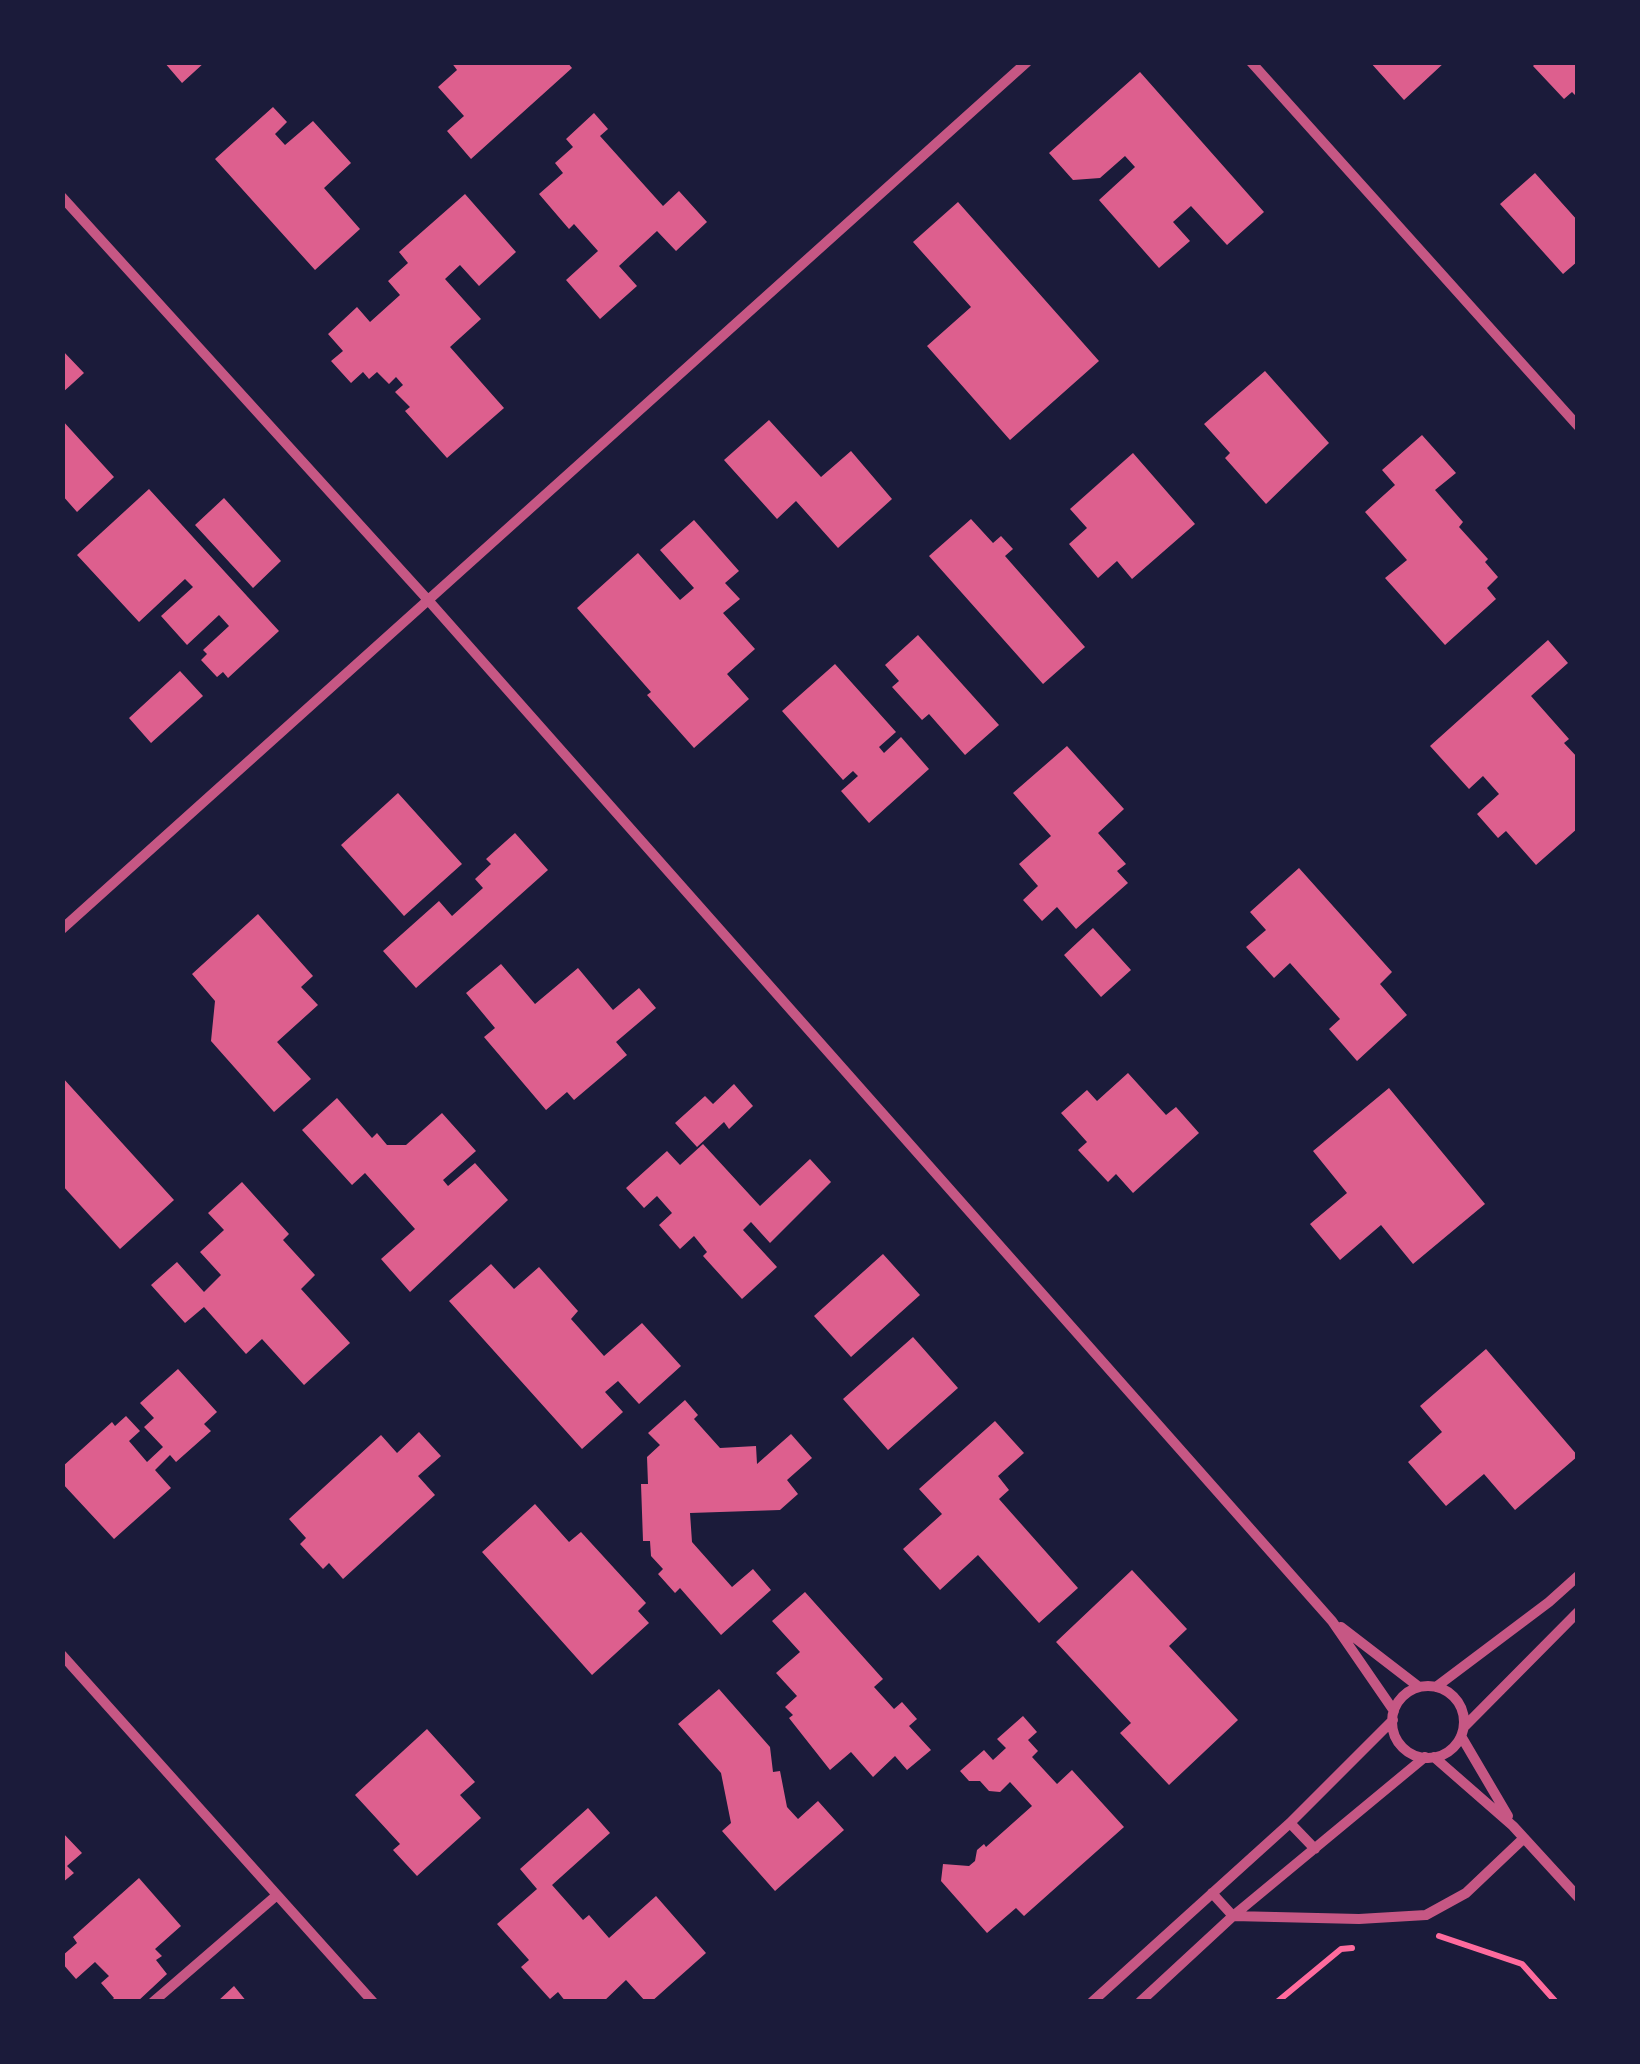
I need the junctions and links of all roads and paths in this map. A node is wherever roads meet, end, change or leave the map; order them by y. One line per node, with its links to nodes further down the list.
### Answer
1 (1027, 62): 5 (street)
2 (1251, 62): 4 (street)
3 (62, 197): 5 (street)
4 (1578, 426)
5 (428, 600): 6 (street); 10 (street)
6 (62, 929)
7 (1578, 1576): 8 (street)
8 (1550, 1602): 11 (street); 14 (street)
9 (1578, 1612): 11 (street)
10 (1332, 1621): 13 (street); 15 (street)
11 (1567, 1622): 16 (street)
12 (62, 1655): 23 (street)
13 (1419, 1687): 14 (street); 15 (street)
14 (1436, 1687): 16 (street)
15 (1393, 1716): 17 (street); 18 (street)
16 (1462, 1732): 17 (street); 19 (street)
17 (1430, 1757): 19 (street); 21 (street)
18 (1290, 1823): 21 (street); 22 (street)
19 (1513, 1826): 20 (street)
20 (1524, 1838): 24 (street); 25 (street)
21 (1315, 1849): 25 (street)
22 (1212, 1893): 25 (street); 30 (street)
23 (277, 1895): 28 (street); 29 (street)
24 (1578, 1897)
25 (1234, 1916): 31 (street)
26 (1438, 1936): 33 (path)
27 (1360, 1947): 32 (path)
28 (153, 2002)
29 (373, 2002)
30 (1092, 2002)
31 (1140, 2002)
32 (1277, 2002)
33 (1556, 2002)

